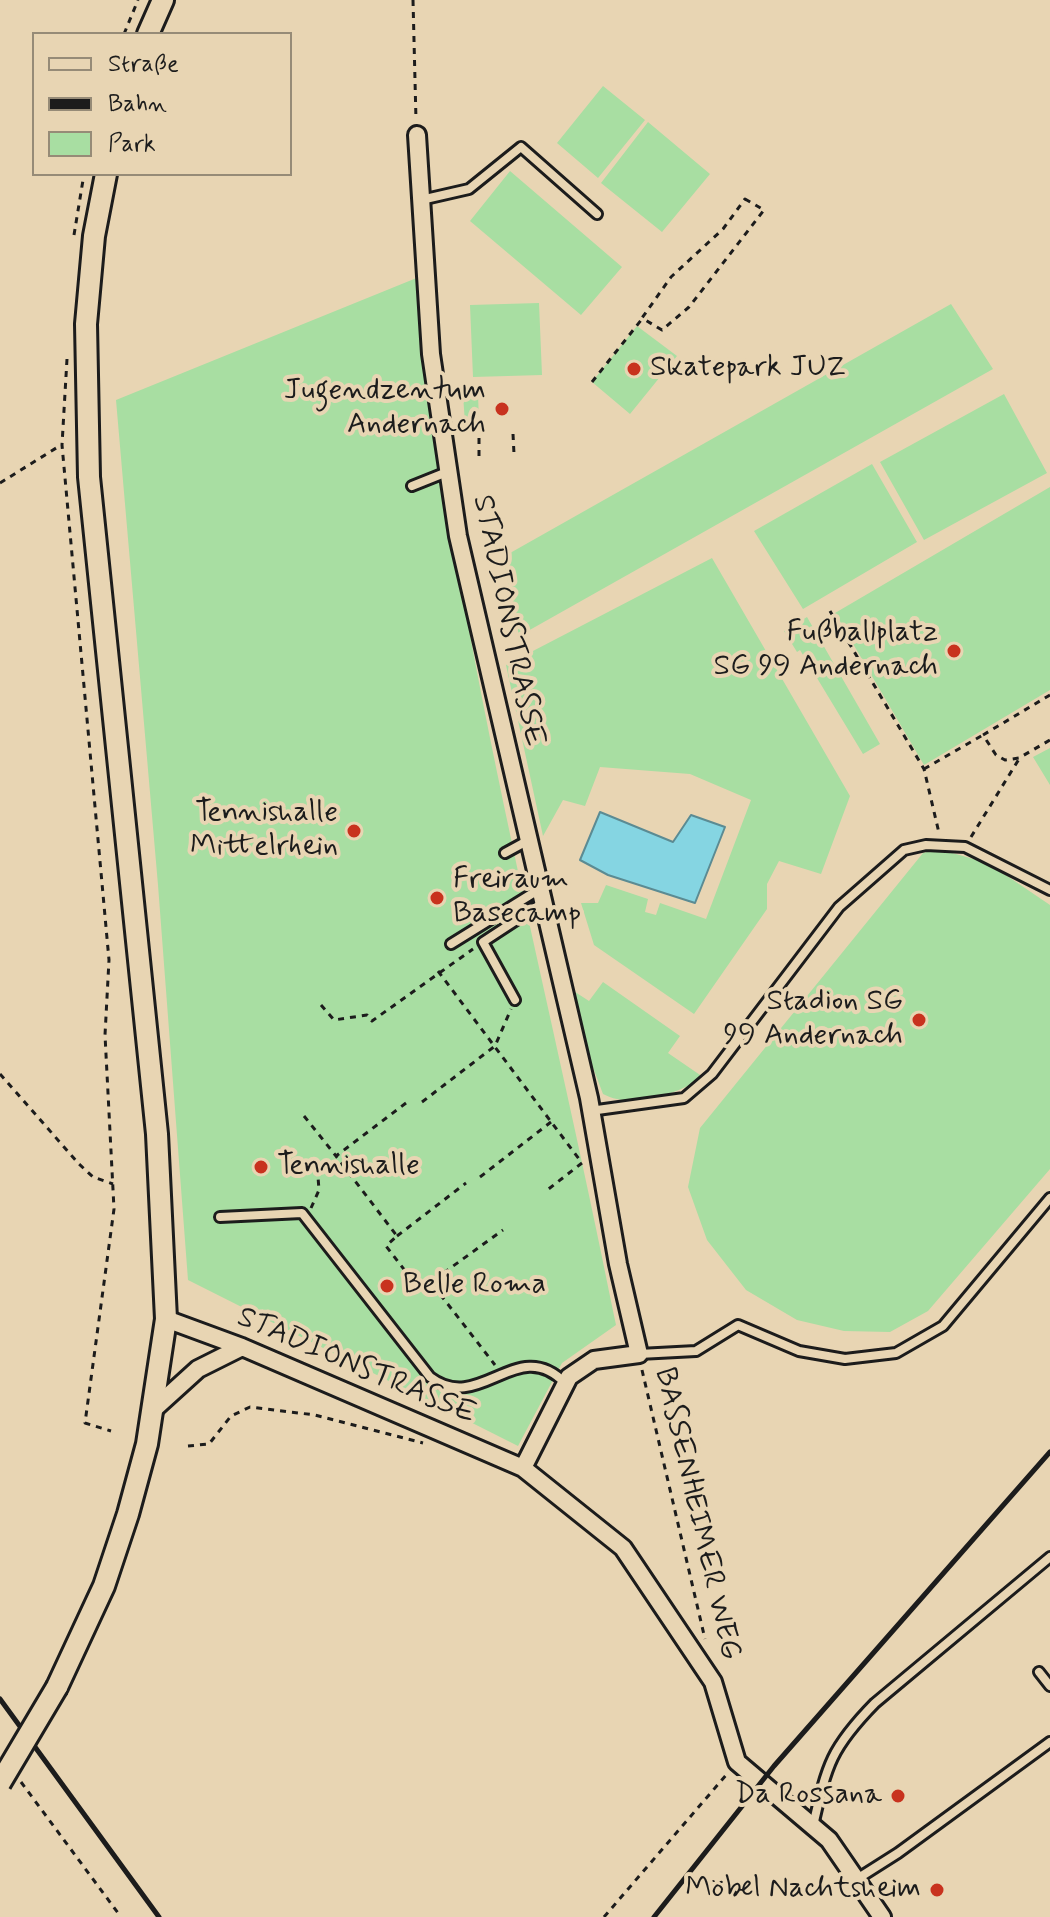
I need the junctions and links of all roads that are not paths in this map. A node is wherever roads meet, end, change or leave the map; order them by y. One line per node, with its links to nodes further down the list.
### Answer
1 (163, 0): 2 (street)
2 (149, 32)
3 (417, 135): 5 (street, STADIONSTRASSE)
4 (106, 176): 18 (street)
5 (420, 200): 6 (lane); 7 (street, STADIONSTRASSE)
6 (597, 214)
7 (447, 472): 8 (lane); 9 (street, STADIONSTRASSE)
8 (412, 486)
9 (527, 841): 10 (lane); 12 (street, STADIONSTRASSE)
10 (505, 853)
11 (1050, 890): 15 (lane)
12 (540, 897): 13 (lane); 14 (lane); 15 (street, STADIONSTRASSE)
13 (451, 944)
14 (515, 1000)
15 (590, 1111): 20 (street, STADIONSTRASSE)
16 (1050, 1198): 20 (lane)
17 (220, 1217): 21 (lane)
18 (166, 1319): 19 (street, STADIONSTRASSE); 22 (street)
19 (242, 1347): 22 (street); 23 (street, STADIONSTRASSE)
20 (639, 1354): 21 (street)
21 (565, 1384): 23 (street)
22 (155, 1408): 28 (street, bridge)
23 (523, 1468): 29 (street, STADIONSTRASSE)
24 (1050, 1557): 29 (lane)
25 (1039, 1672): 26 (lane)
26 (1050, 1686)
27 (1050, 1742): 30 (lane)
28 (9, 1781)
29 (812, 1827): 30 (street)
30 (857, 1879): 31 (street)
31 (882, 1917)

